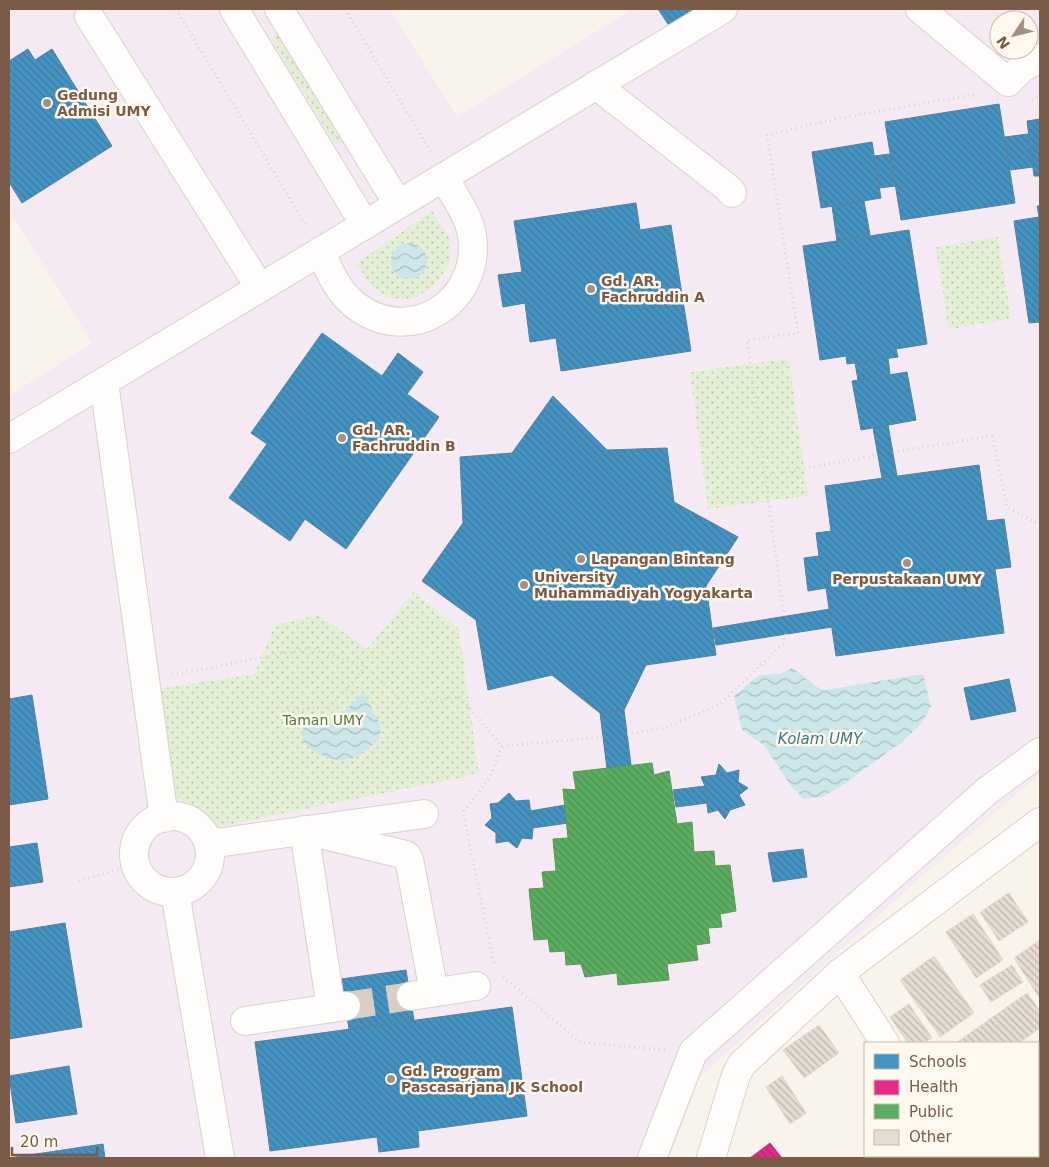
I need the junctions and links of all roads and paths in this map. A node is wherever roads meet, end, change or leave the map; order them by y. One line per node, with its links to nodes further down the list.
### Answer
1 (176, 9): 17 (path)
2 (234, 9): 16 (street)
3 (279, 9): 15 (street)
4 (345, 9): 13 (path)
5 (723, 9): 9 (street)
6 (920, 9): 8 (street)
7 (89, 16): 18 (street)
8 (1040, 58)
9 (596, 85): 13 (street); 14 (street)
10 (980, 94): 23 (path)
11 (1040, 96): 12 (path)
12 (1026, 103)
13 (444, 177): 15 (street); 17 (street)
14 (732, 193)
15 (398, 204): 16 (street)
16 (365, 225): 17 (street)
17 (321, 251): 18 (street)
18 (260, 288): 19 (street)
19 (104, 382): 20 (street); 28 (street)
20 (9, 439)
21 (893, 452): 24 (path)
22 (878, 454): 23 (path)
23 (765, 476): 25 (path)
24 (1040, 525)
25 (784, 616)
26 (786, 633): 30 (path)
27 (366, 667): 28 (path); 29 (path); 32 (path)
28 (145, 681): 35 (street)
29 (283, 712)
30 (627, 734)
31 (603, 737): 32 (path)
32 (502, 746): 44 (path)
33 (1040, 752): 47 (street)
34 (424, 814): 37 (street)
35 (164, 818): 38 (street); 39 (street)
36 (1040, 822): 42 (street)
37 (304, 830): 38 (street); 44 (street); 45 (street)
38 (209, 844): 41 (street)
39 (135, 865): 40 (path); 41 (street)
40 (79, 882)
41 (175, 892): 48 (street)
42 (840, 973): 46 (street); 50 (street)
43 (502, 976): 47 (path)
44 (486, 978)
45 (245, 1021)
46 (884, 1042)
47 (692, 1052): 49 (street)
48 (220, 1158)
49 (652, 1158)
50 (711, 1158)

